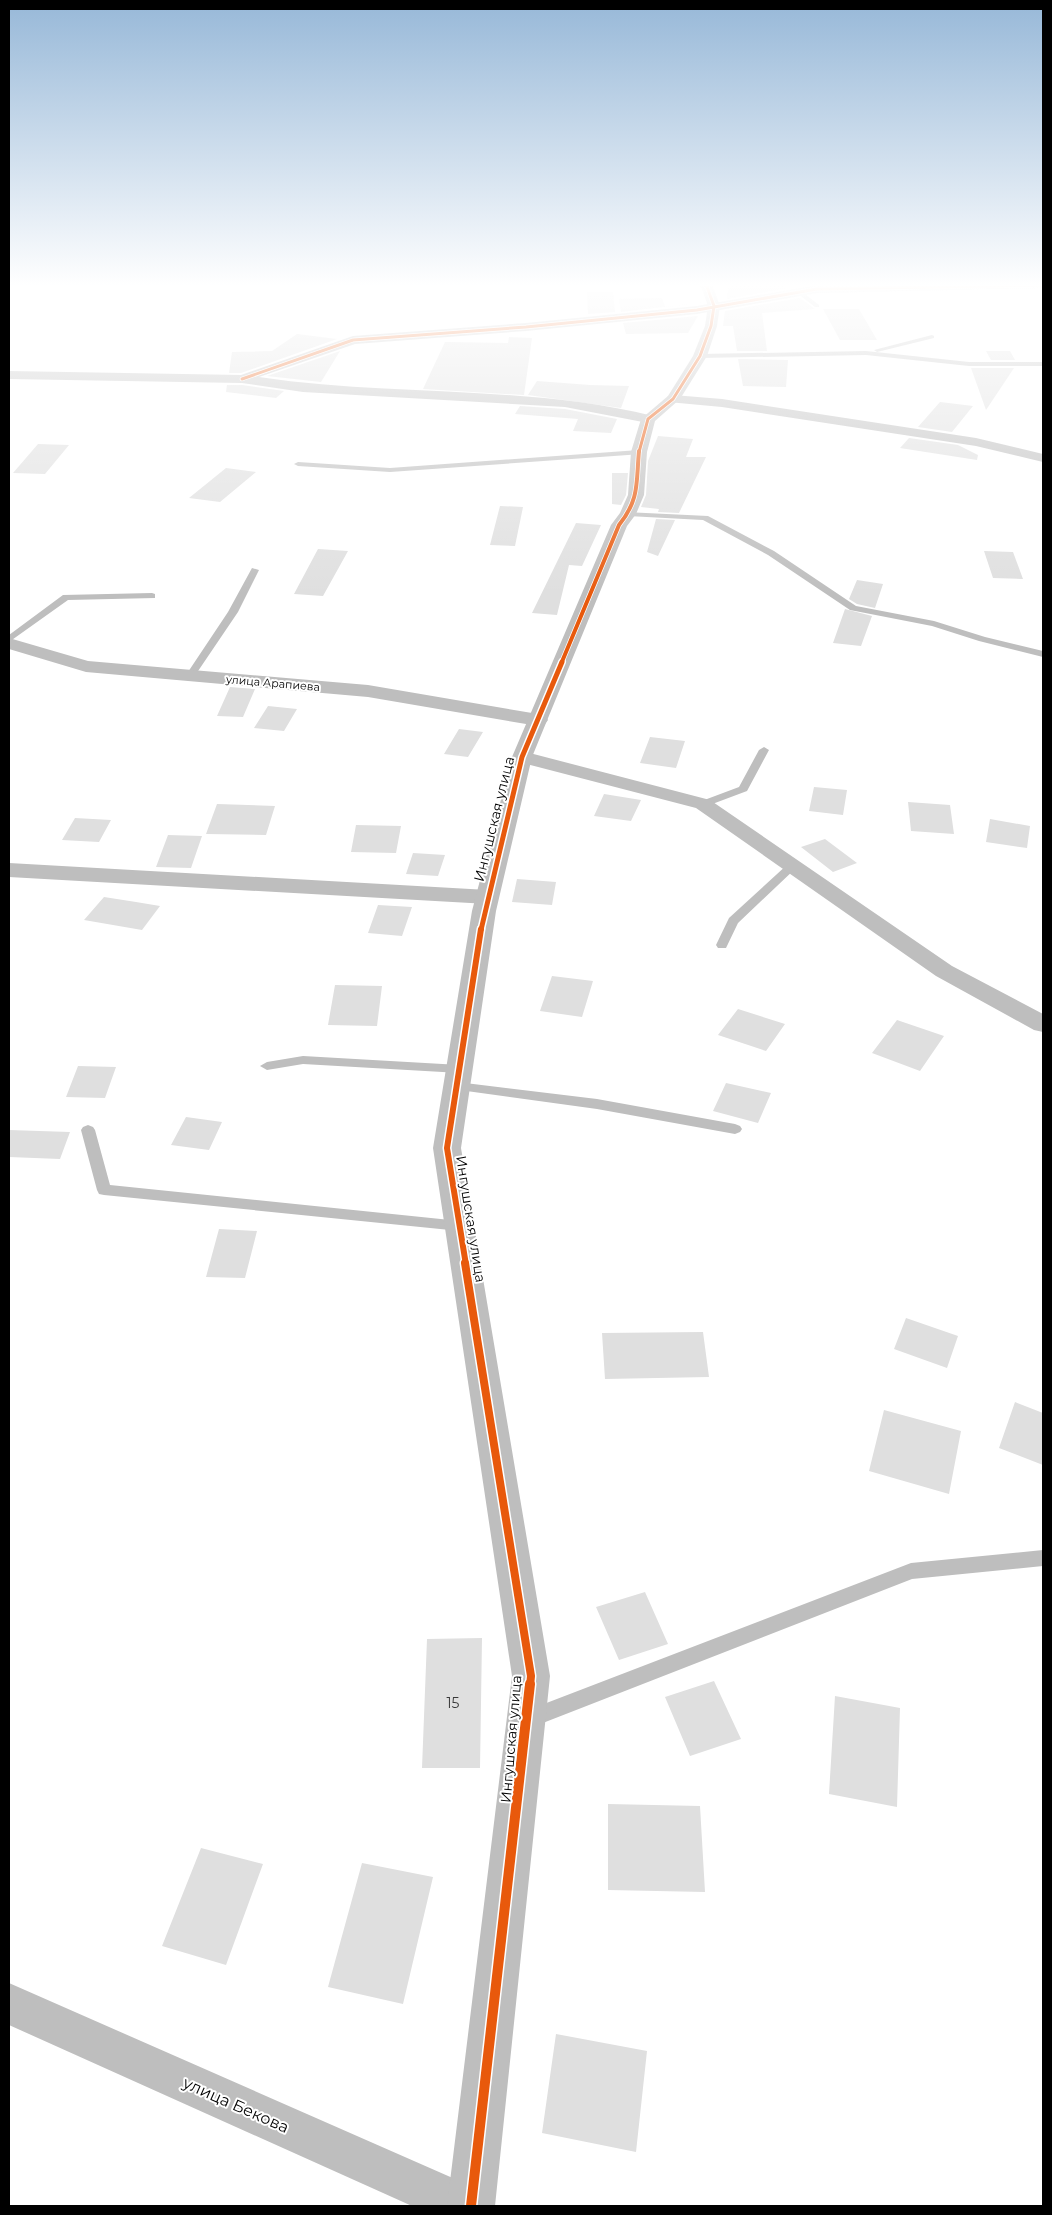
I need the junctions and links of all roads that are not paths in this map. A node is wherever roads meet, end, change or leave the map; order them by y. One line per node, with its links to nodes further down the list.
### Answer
1 (299, 387): 4 (street)
2 (680, 387): 3 (street)
3 (673, 399): 4 (street); 6 (street)
4 (648, 419): 5 (street, Ингушская улица)
5 (639, 452): 7 (lane); 8 (street, Ингушская улица)
6 (1043, 458)
7 (298, 464)
8 (628, 514): 13 (lane); 15 (street, Ингушская улица)
9 (255, 570): 14 (lane)
10 (152, 596): 11 (lane)
11 (9, 639)
12 (9, 643): 14 (street, улица Арапиева)
13 (1043, 654)
14 (191, 676): 15 (street, улица Арапиева)
15 (538, 720): 17 (street, Ингушская улица)
16 (764, 750): 18 (lane)
17 (522, 757): 18 (street); 21 (street, Ингушская улица)
18 (703, 804): 19 (street)
19 (792, 866): 22 (lane); 23 (street)
20 (9, 870): 21 (street)
21 (488, 898): 25 (street, Ингушская улица)
22 (722, 945)
23 (1043, 1024)
24 (267, 1066): 25 (lane)
25 (458, 1077): 26 (lane); 28 (street, Ингушская улица)
26 (735, 1129)
27 (88, 1130): 28 (lane)
28 (460, 1226): 30 (street, Ингушская улица)
29 (1043, 1558): 30 (lane)
30 (527, 1720): 33 (street, Ингушская улица)
31 (9, 2004): 32 (street, улица Бекова)
32 (464, 2206)
33 (472, 2206)

